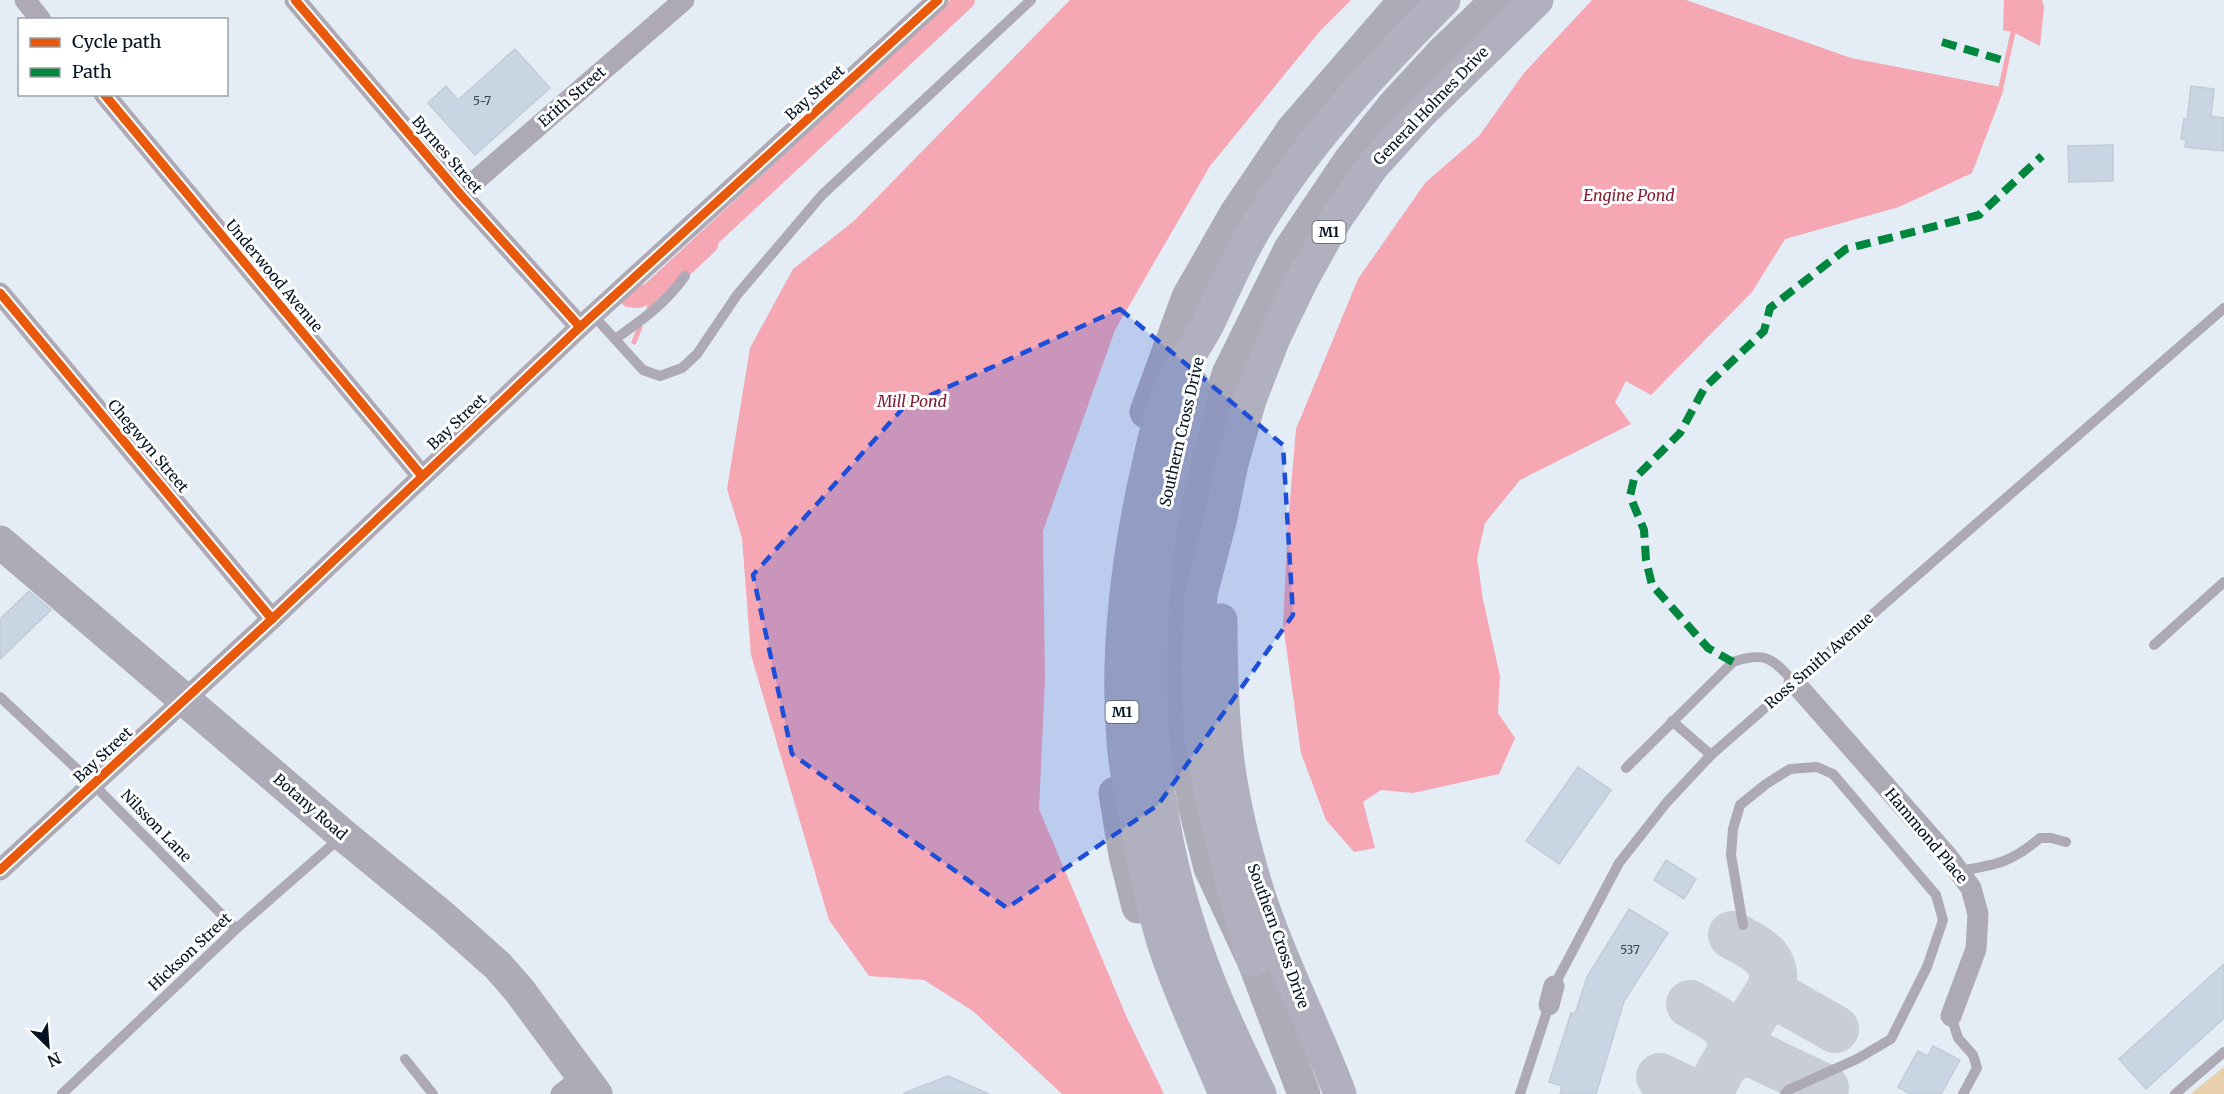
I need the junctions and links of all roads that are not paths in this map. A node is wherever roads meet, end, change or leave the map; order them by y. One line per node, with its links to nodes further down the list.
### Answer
1 (25, 0): 10 (street)
2 (295, 0): 12 (street, Byrnes Street)
3 (684, 0): 12 (street, Erith Street)
4 (938, 0): 16 (street, Bay Street)
5 (1031, 0): 18 (lane)
6 (1405, 0): 45 (main road)
7 (1444, 0): 17 (highway, M1)
8 (1497, 0): 38 (main road)
9 (1537, 0): 20 (highway, General Holmes Drive / M1)
10 (39, 18)
11 (106, 96): 19 (street, Underwood Avenue)
12 (460, 194): 16 (street, Byrnes Street)
13 (684, 276): 18 (lane)
14 (0, 293): 23 (street, Chegwyn Street)
15 (2224, 308): 25 (lane, Ross Smith Avenue)
16 (586, 321): 18 (lane); 19 (street, Bay Street)
17 (1206, 328): 46 (highway, M1); 47 (highway, Southern Cross Drive / M1)
18 (615, 339)
19 (422, 476): 23 (street, Bay Street)
20 (1220, 522): 38 (highway); 49 (highway, Southern Cross Drive / M1)
21 (0, 542): 27 (main road, Botany Road)
22 (2224, 582): 24 (lane)
23 (272, 619): 27 (street, Bay Street)
24 (2154, 645)
25 (1794, 682): 28 (lane); 29 (lane, Ross Smith Avenue); 35 (street, Hammond Place)
26 (0, 697): 31 (lane, Nilsson Lane)
27 (185, 699): 31 (street, Bay Street); 32 (main road, Botany Road)
28 (1672, 721): 29 (lane); 30 (lane)
29 (1711, 756): 50 (lane, Ross Smith Avenue)
30 (1626, 768)
31 (94, 785): 34 (street, Bay Street); 37 (lane, Nilsson Lane)
32 (343, 835): 37 (lane, Hickson Street); 42 (main road, Botany Road)
33 (2067, 842): 35 (lane)
34 (0, 870)
35 (1959, 872): 39 (street, Hammond Place)
36 (1743, 925): 51 (lane)
37 (236, 929): 43 (lane, Hickson Street)
38 (1253, 960): 48 (main road)
39 (1951, 1017): 52 (lane)
40 (2224, 1052): 53 (lane)
41 (405, 1059): 44 (lane)
42 (580, 1088)
43 (62, 1094)
44 (434, 1094)
45 (1214, 1094)
46 (1225, 1094)
47 (1260, 1094)
48 (1304, 1094)
49 (1340, 1094)
50 (1520, 1094)
51 (1785, 1094)
52 (1963, 1094)
53 (2175, 1094)

